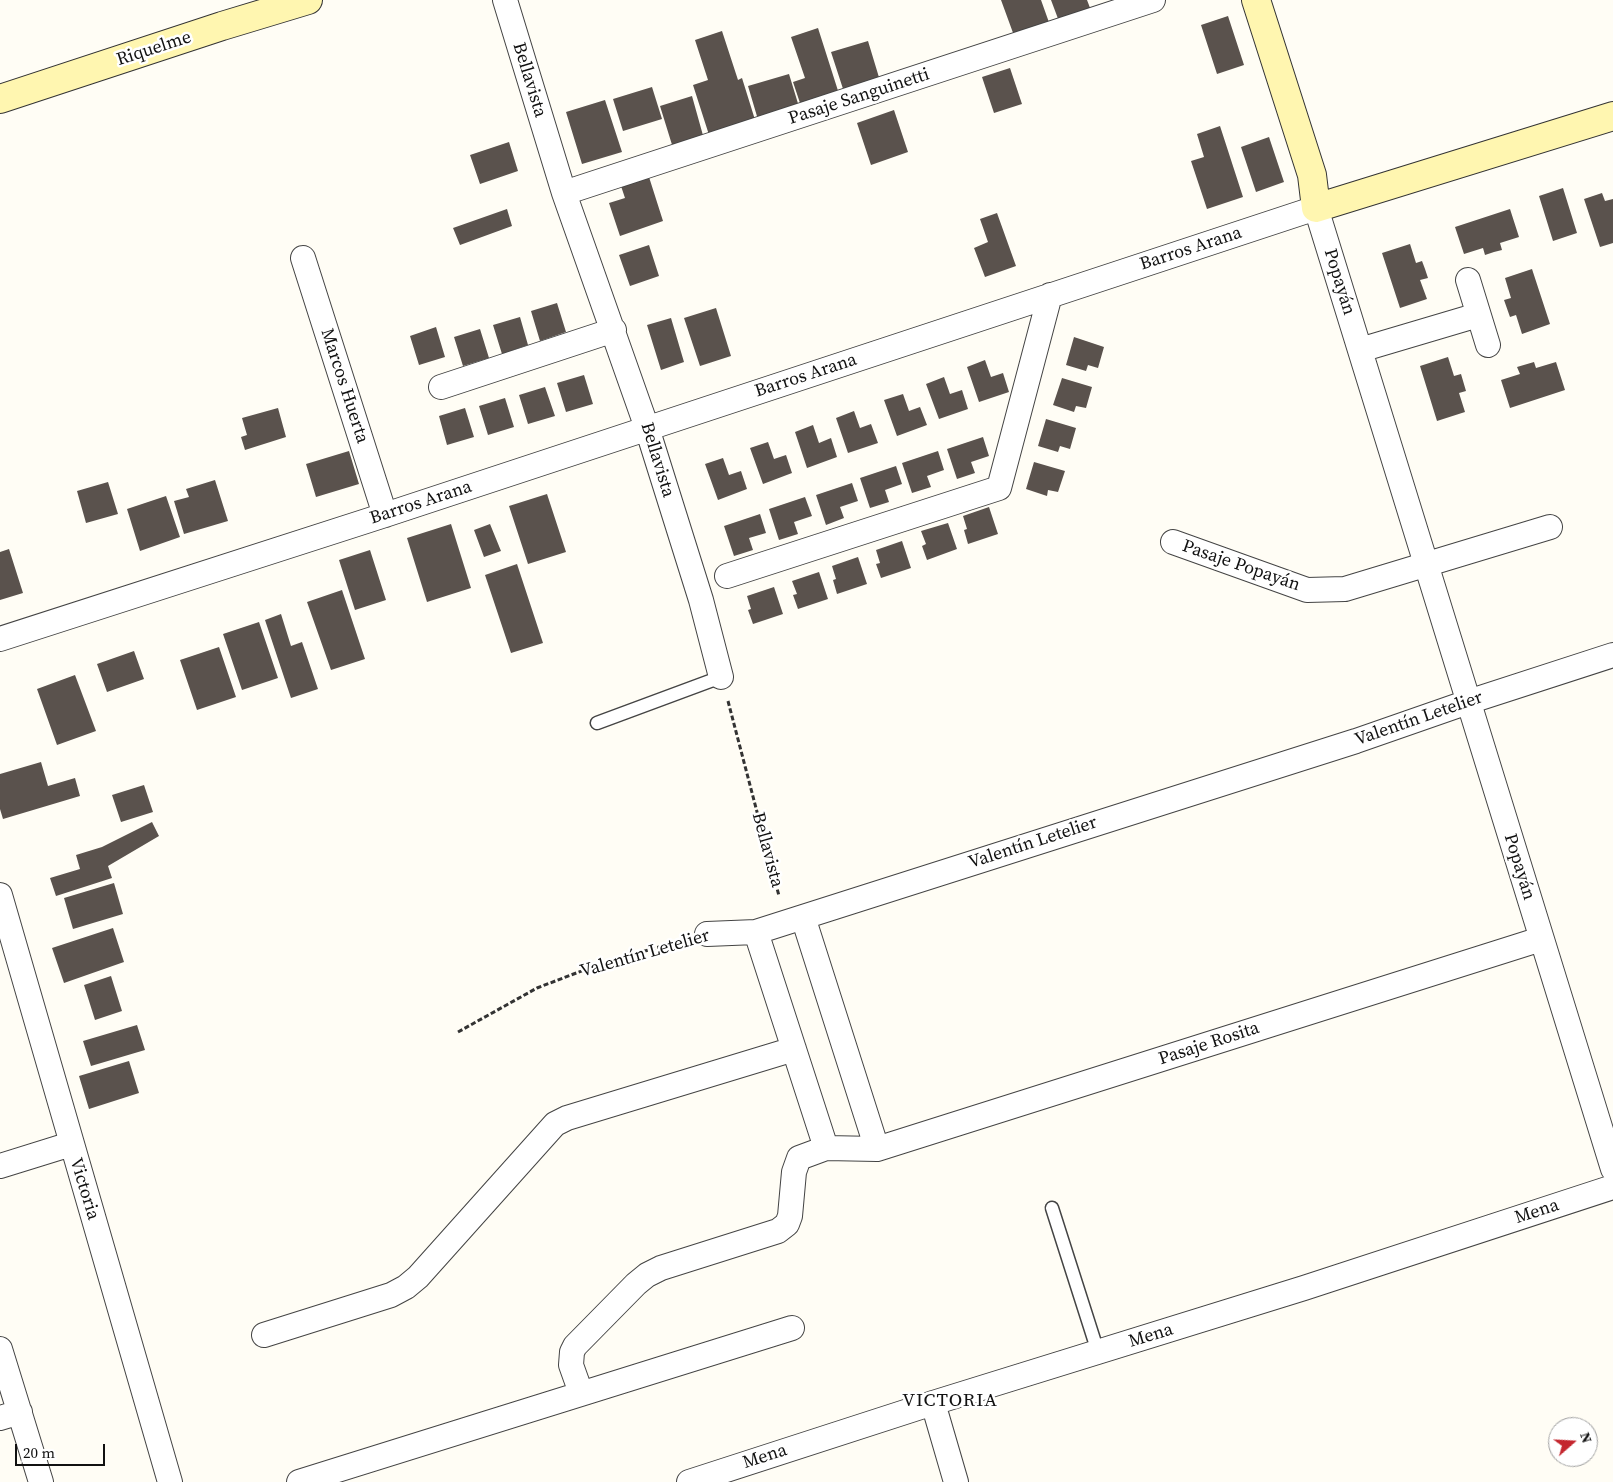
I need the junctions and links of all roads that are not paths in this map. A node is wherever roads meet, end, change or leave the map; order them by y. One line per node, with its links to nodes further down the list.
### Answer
1 (308, 0): 5 (main road, Riquelme)
2 (505, 0): 7 (street, Bellavista)
3 (1153, 0): 7 (street, Pasaje Sanguinetti)
4 (1256, 0): 8 (main road, Popayán)
5 (0, 99)
6 (1613, 116): 8 (main road, Barros Arana)
7 (564, 193): 13 (street, Bellavista)
8 (1316, 208): 11 (street, Barros Arana); 15 (street, Popayán)
9 (303, 258): 18 (street, Marcos Huerta)
10 (1468, 280): 12 (street)
11 (1050, 295): 17 (street, Barros Arana); 22 (street)
12 (1478, 315): 14 (street); 15 (street)
13 (614, 330): 16 (street); 17 (street, Bellavista)
14 (1488, 345)
15 (1360, 350): 21 (street, Popayán)
16 (441, 387)
17 (648, 428): 18 (street, Barros Arana); 25 (street, Bellavista)
18 (385, 515): 23 (street, Barros Arana)
19 (1550, 527): 21 (street)
20 (1173, 542): 21 (street, Pasaje Popayán)
21 (1425, 564): 26 (street, Popayán)
22 (728, 576)
23 (0, 639)
24 (1613, 656): 26 (street, Valentín Letelier)
25 (721, 677): 27 (lane)
26 (1468, 702): 29 (street, Valentín Letelier); 32 (street, Popayán)
27 (597, 723)
28 (0, 895): 34 (street, Victoria)
29 (803, 917): 30 (street, Valentín Letelier); 36 (street)
30 (756, 932): 31 (street, Valentín Letelier); 33 (street)
31 (707, 934)
32 (1541, 939): 36 (street, Pasaje Rosita); 38 (street, Popayán)
33 (794, 1049): 35 (street); 42 (street)
34 (71, 1144): 37 (street); 49 (street, Victoria)
35 (826, 1148): 36 (street); 45 (street)
36 (877, 1149)
37 (0, 1166)
38 (1613, 1169)
39 (1613, 1187): 44 (street, Mena)
40 (1052, 1208): 44 (lane)
41 (792, 1328): 45 (street)
42 (264, 1335)
43 (0, 1349): 47 (street)
44 (1098, 1352): 46 (street, Mena)
45 (581, 1393): 50 (street)
46 (933, 1403): 51 (street, Mena); 52 (street)
47 (10, 1415): 48 (street)
48 (41, 1482)
49 (170, 1482)
50 (299, 1482)
51 (689, 1482)
52 (956, 1482)

